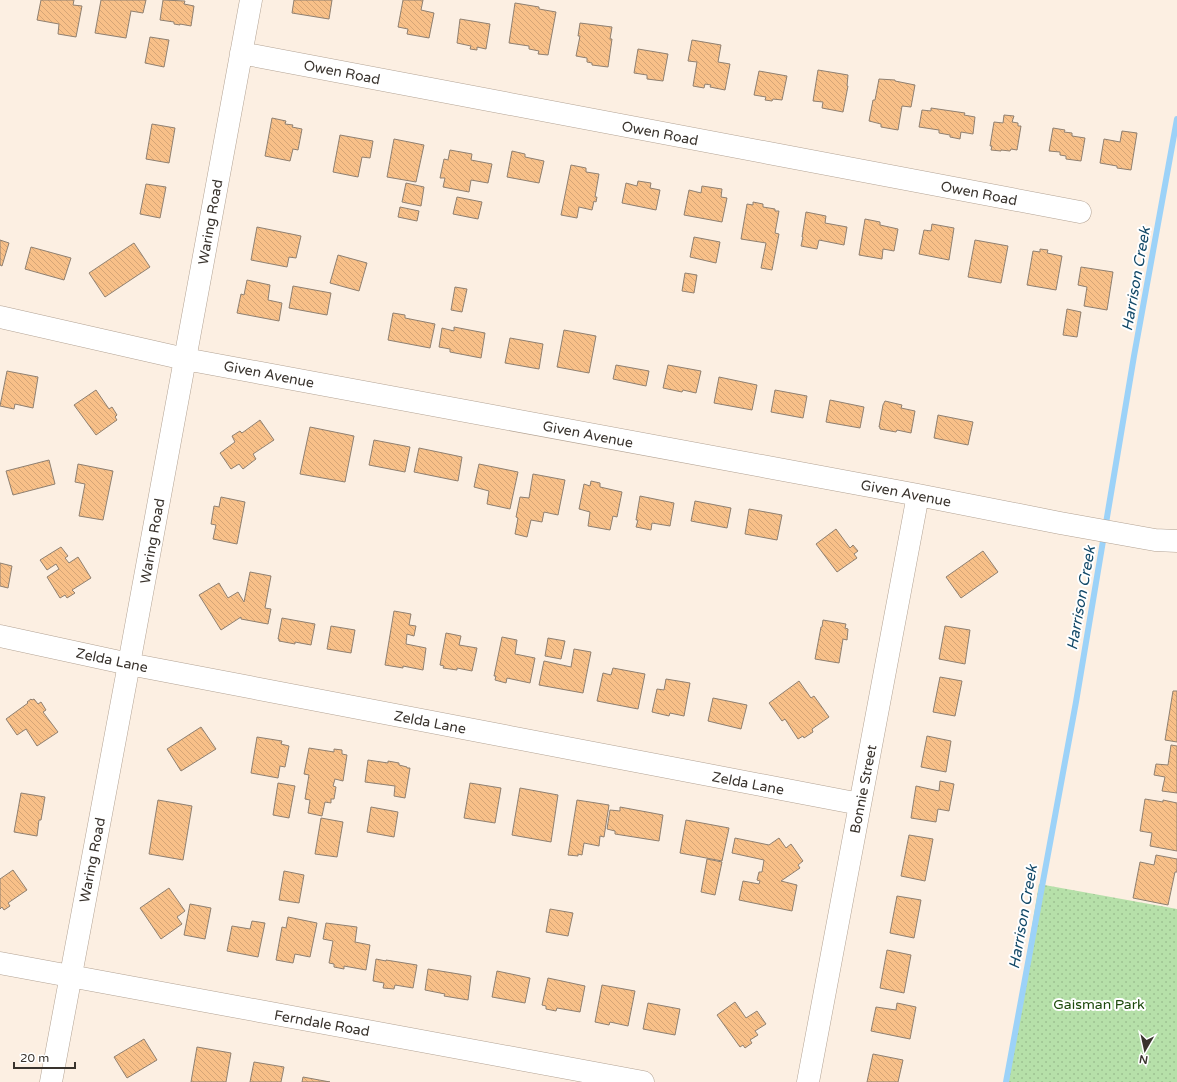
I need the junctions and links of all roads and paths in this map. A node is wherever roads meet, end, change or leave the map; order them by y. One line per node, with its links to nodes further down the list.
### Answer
1 (251, 0): 2 (street, Waring Road)
2 (241, 53): 3 (street, Owen Road); 5 (street, Waring Road)
3 (1080, 212)
4 (0, 317): 5 (street, Given Avenue)
5 (185, 359): 6 (street, Given Avenue); 9 (street, Waring Road)
6 (918, 495): 7 (street, Given Avenue); 10 (street, Bonnie Street)
7 (1177, 541)
8 (0, 636): 9 (street, Zelda Lane)
9 (129, 664): 10 (street, Zelda Lane); 12 (street, Waring Road)
10 (860, 804): 15 (street, Bonnie Street)
11 (0, 963): 12 (street, Ferndale Road)
12 (70, 977): 13 (street, Waring Road); 14 (street, Ferndale Road)
13 (51, 1082)
14 (643, 1082)
15 (808, 1082)

